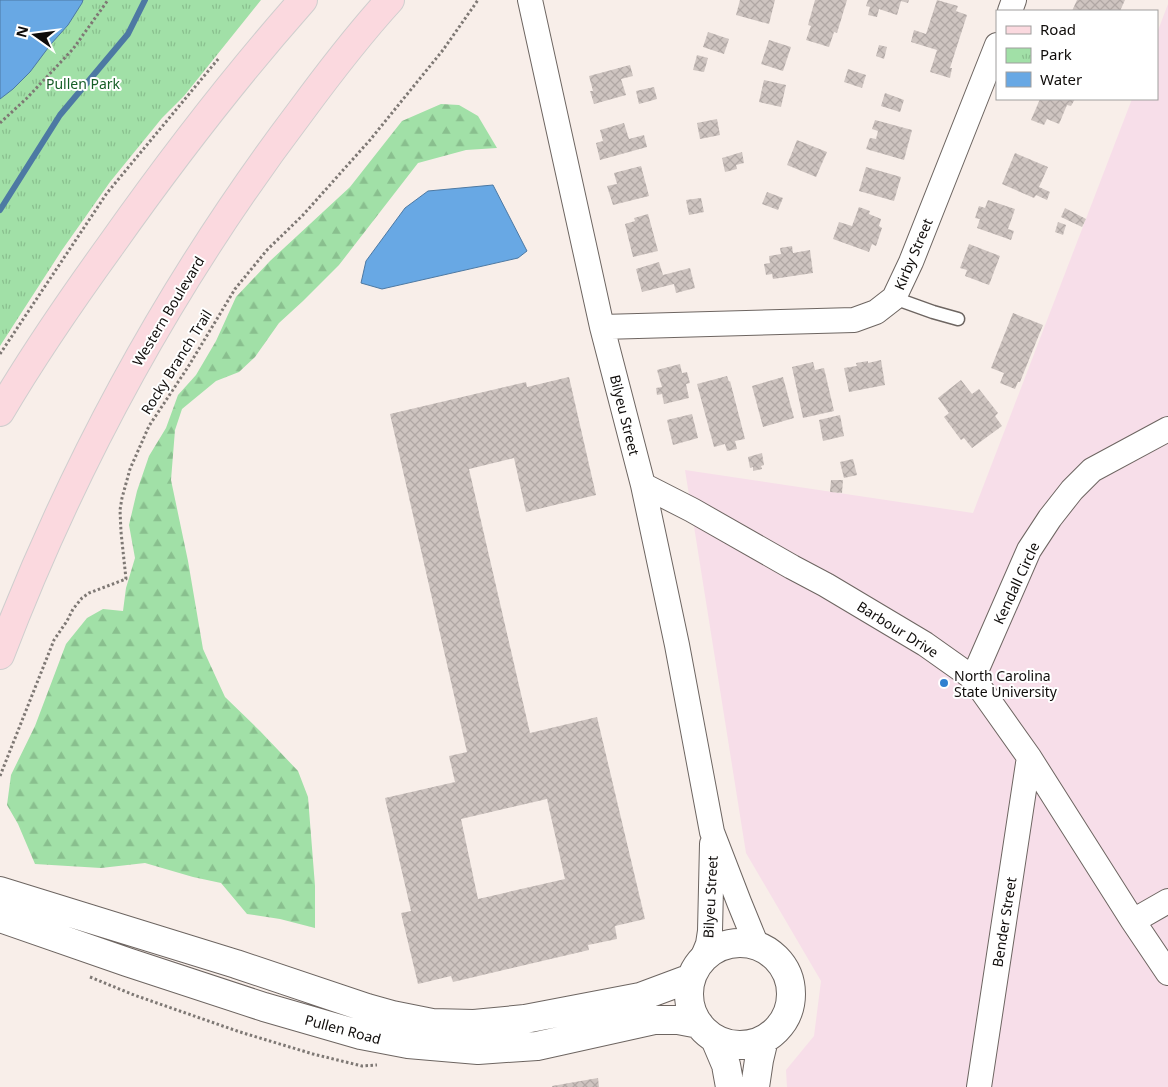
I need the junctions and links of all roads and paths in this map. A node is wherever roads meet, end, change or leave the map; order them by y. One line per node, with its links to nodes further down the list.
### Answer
1 (108, 0): 9 (path)
2 (390, 0): 6 (main road, Western Boulevard)
3 (478, 0): 20 (path, Rocky Branch Trail)
4 (530, 0): 12 (street, Bilyeu Street)
5 (295, 7): 14 (main road)
6 (375, 11): 17 (main road, Western Boulevard)
7 (996, 48): 10 (street, Kirby Street)
8 (223, 54): 13 (path)
9 (0, 123)
10 (894, 298): 11 (lane); 12 (street, Kirby Street)
11 (958, 319)
12 (602, 327): 16 (street, Bilyeu Street)
13 (0, 354)
14 (0, 412)
15 (1168, 429): 18 (street, Kendall Circle)
16 (643, 485): 18 (street, Barbour Drive); 21 (street, Bilyeu Street)
17 (0, 654)
18 (973, 678): 19 (street, Barbour Drive)
19 (1029, 757): 25 (street, Barbour Drive); 35 (street, Bender Street)
20 (0, 776)
21 (712, 832): 26 (street, Bilyeu Street); 27 (street, Bilyeu Street)
22 (0, 891): 27 (street, Pullen Road)
23 (1168, 901): 25 (street)
24 (0, 918): 30 (street, Pullen Road)
25 (1133, 921): 28 (street, Barbour Drive)
26 (757, 946): 27 (street); 31 (street)
27 (696, 969): 30 (street)
28 (1168, 973)
29 (89, 977): 32 (path)
30 (707, 1032): 31 (street); 33 (street)
31 (764, 1039): 34 (street)
32 (362, 1066)
33 (730, 1087)
34 (756, 1087)
35 (979, 1087)

